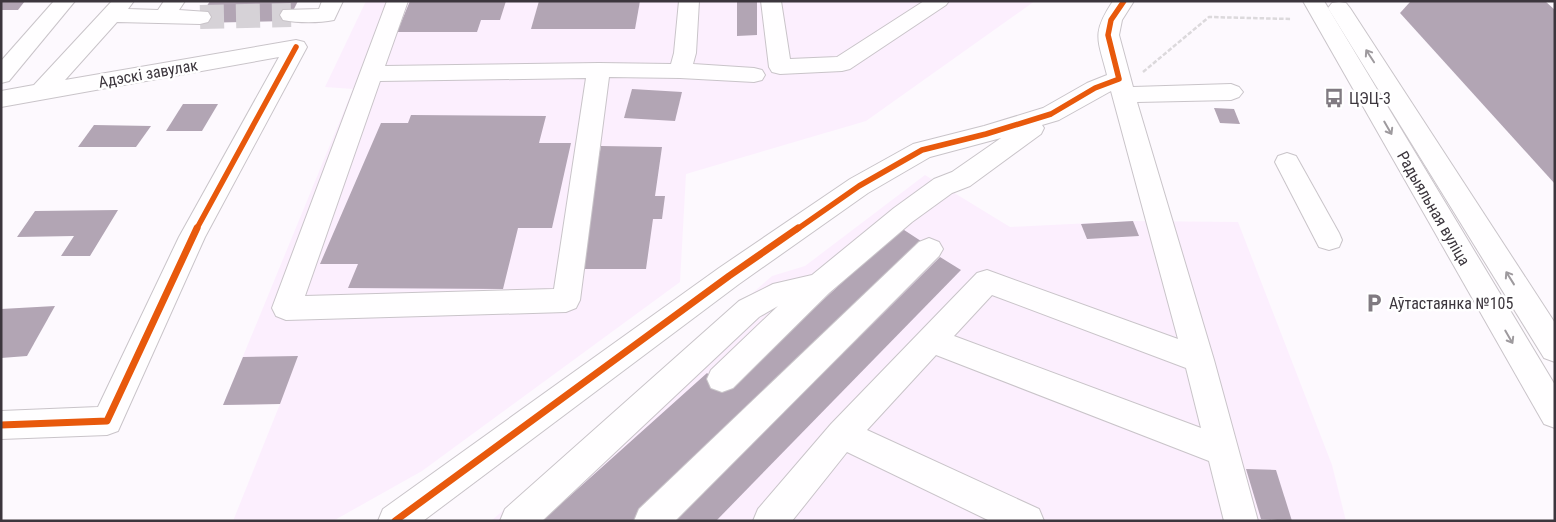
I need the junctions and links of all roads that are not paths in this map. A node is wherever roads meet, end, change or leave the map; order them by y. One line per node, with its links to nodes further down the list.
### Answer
1 (65, 1): 18 (street)
2 (333, 1): 12 (street)
3 (398, 1): 16 (street)
4 (689, 1): 15 (street)
5 (771, 1): 6 (street)
6 (939, 1)
7 (1124, 1): 19 (street)
8 (1313, 1): 32 (street, Радыяльная вуліца, one-way to 32)
9 (1335, 1): 29 (street, Радыяльная вуліца, one-way to 9)
10 (118, 8): 11 (street); 20 (street)
11 (169, 9): 13 (street)
12 (291, 16)
13 (200, 17)
14 (599, 70): 15 (street); 16 (street); 16 (street)
15 (680, 71): 17 (street)
16 (370, 74)
17 (754, 75)
18 (1, 76)
19 (1129, 90): 21 (street); 23 (street); 30 (street)
20 (42, 91): 22 (street, Адэскі завулак); 33 (street, Адэскі завулак)
21 (1231, 92)
22 (1, 99)
23 (1051, 114): 27 (street); 36 (street)
24 (1287, 162): 25 (street)
25 (1329, 240)
26 (929, 249): 38 (street)
27 (819, 285): 31 (street); 37 (street)
28 (931, 340): 30 (street); 34 (street); 35 (street)
29 (1555, 349)
30 (1200, 360): 35 (street)
31 (722, 379)
32 (1555, 414)
33 (1, 426)
34 (842, 434): 39 (street); 40 (street)
35 (1222, 451): 41 (street)
36 (395, 521)
37 (517, 521)
38 (651, 521)
39 (770, 521)
40 (1027, 521)
41 (1240, 521)

